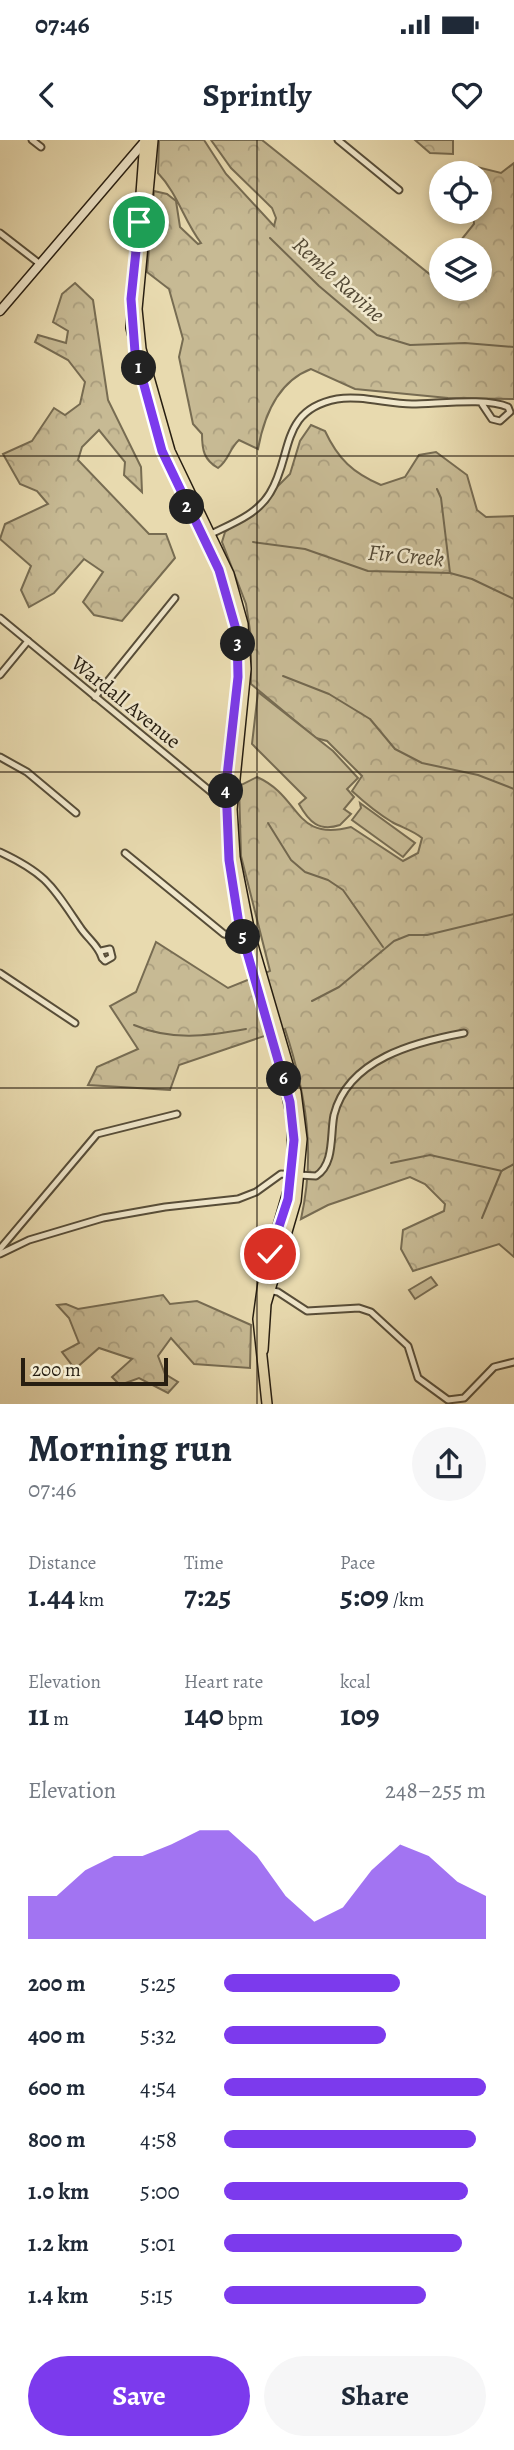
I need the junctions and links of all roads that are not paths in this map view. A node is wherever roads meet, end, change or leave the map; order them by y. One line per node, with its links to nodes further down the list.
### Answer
1 (32, 140): 5 (street)
2 (145, 140): 6 (street); 7 (main road)
3 (153, 140): 10 (main road)
4 (338, 140): 8 (street)
5 (41, 147)
6 (126, 162): 7 (street); 11 (street)
7 (144, 167): 10 (main road)
8 (399, 190)
9 (0, 233): 11 (street)
10 (138, 262): 14 (main road)
11 (40, 264): 12 (street)
12 (0, 311)
13 (482, 404): 13 (street); 14 (street)
14 (207, 537): 21 (main road)
15 (175, 598): 19 (street)
16 (0, 618): 17 (street, Wardall Avenue)
17 (28, 641): 18 (street); 19 (street, Wardall Avenue)
18 (0, 675)
19 (95, 697): 21 (street, Wardall Avenue)
20 (0, 757): 22 (street)
21 (229, 806): 25 (main road)
22 (76, 813)
23 (0, 852): 26 (street)
24 (125, 853): 25 (street)
25 (247, 938): 31 (main road)
26 (101, 951)
27 (0, 973): 28 (street)
28 (75, 1023)
29 (464, 1033): 31 (street)
30 (177, 1114): 32 (street)
31 (296, 1175): 33 (street); 34 (main road)
32 (0, 1249)
33 (0, 1254)
34 (265, 1289): 35 (street); 36 (main road)
35 (514, 1362)
36 (267, 1404)

